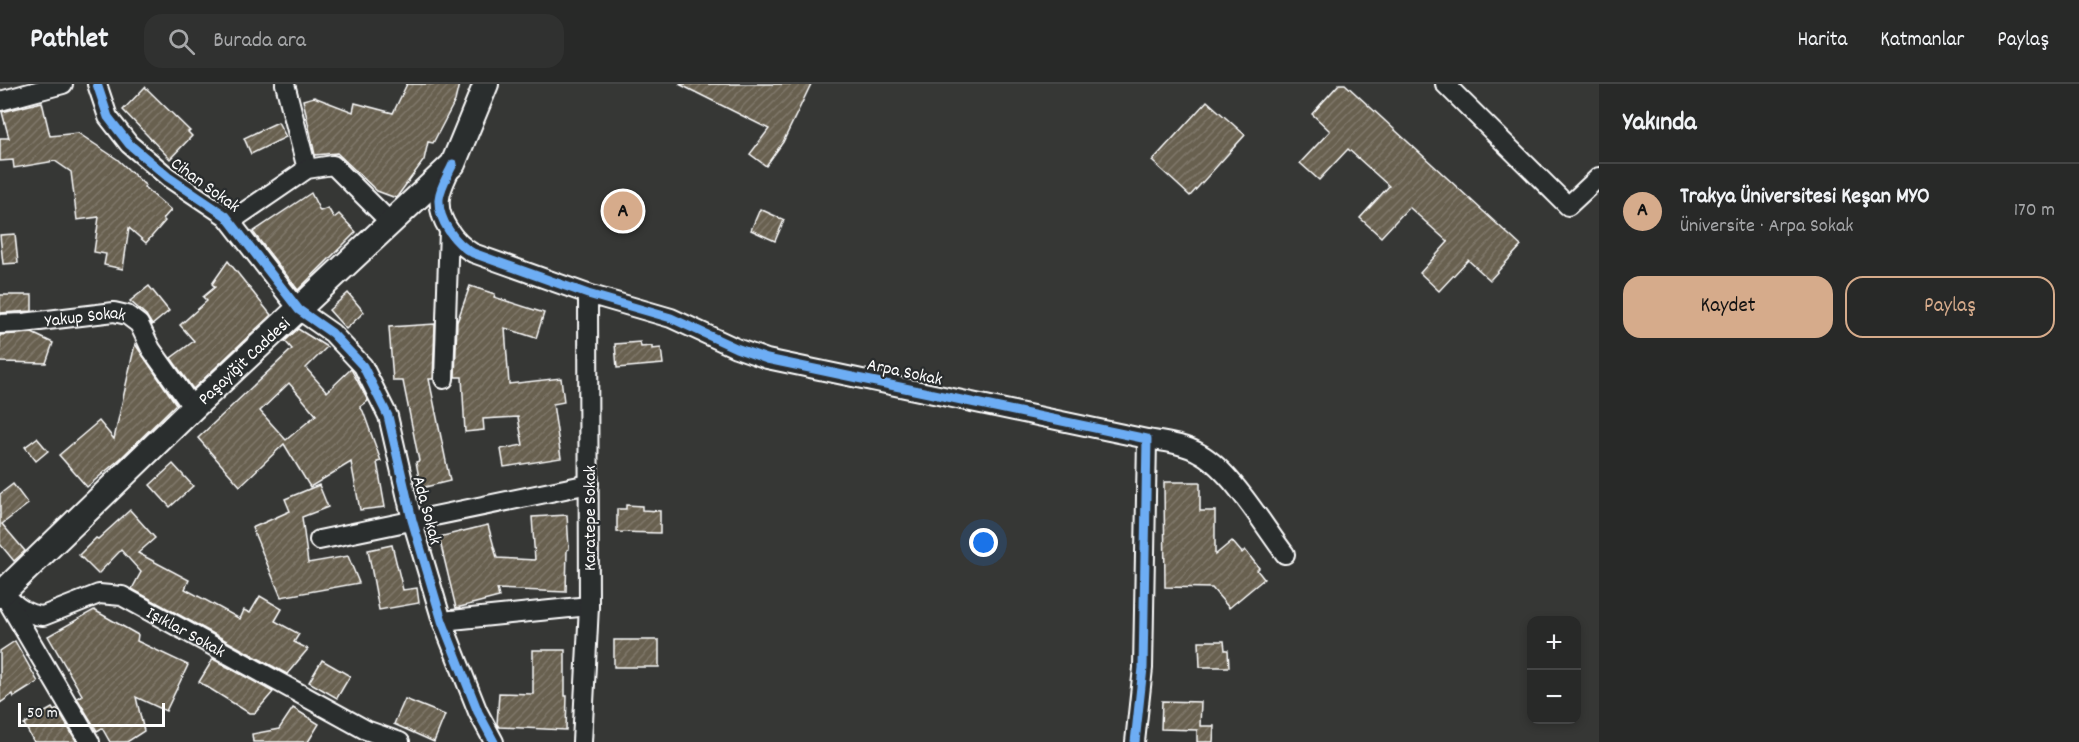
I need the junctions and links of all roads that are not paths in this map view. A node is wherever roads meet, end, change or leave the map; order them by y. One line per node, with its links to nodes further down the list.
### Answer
1 (63, 84): 6 (street)
2 (97, 84): 11 (street, Cihan Sokak)
3 (285, 84): 8 (street)
4 (486, 84): 7 (main road, Paşayiğit Caddesi)
5 (1445, 84): 9 (street)
6 (0, 101)
7 (453, 164): 10 (main road, Paşayiğit Caddesi); 12 (street)
8 (307, 169): 10 (street); 11 (street)
9 (1599, 177)
10 (398, 216): 12 (street, Arpa Sokak); 14 (main road, Paşayiğit Caddesi)
11 (231, 221): 14 (street, Cihan Sokak)
12 (445, 222): 13 (street, Arpa Sokak); 16 (street)
13 (588, 294): 18 (street, Arpa Sokak); 19 (street, Karatepe Sokak)
14 (299, 310): 17 (main road, Paşayiğit Caddesi); 20 (street, Ada Sokak)
15 (0, 324): 17 (street, Yakup Sokak)
16 (444, 379)
17 (193, 408): 23 (main road, Paşayiğit Caddesi)
18 (1147, 439): 22 (street, Arpa Sokak); 31 (street)
19 (589, 484): 20 (street); 24 (street, Karatepe Sokak)
20 (412, 520): 21 (street); 25 (street, Ada Sokak)
21 (320, 540)
22 (1285, 554)
23 (1, 592): 26 (street, Işıklar Sokak); 27 (street)
24 (589, 606): 25 (street); 30 (street, Karatepe Sokak)
25 (442, 621): 29 (street, Ada Sokak)
26 (366, 736): 28 (street, Işıklar Sokak)
27 (90, 742)
28 (400, 742)
29 (494, 742)
30 (582, 742)
31 (1135, 742)

